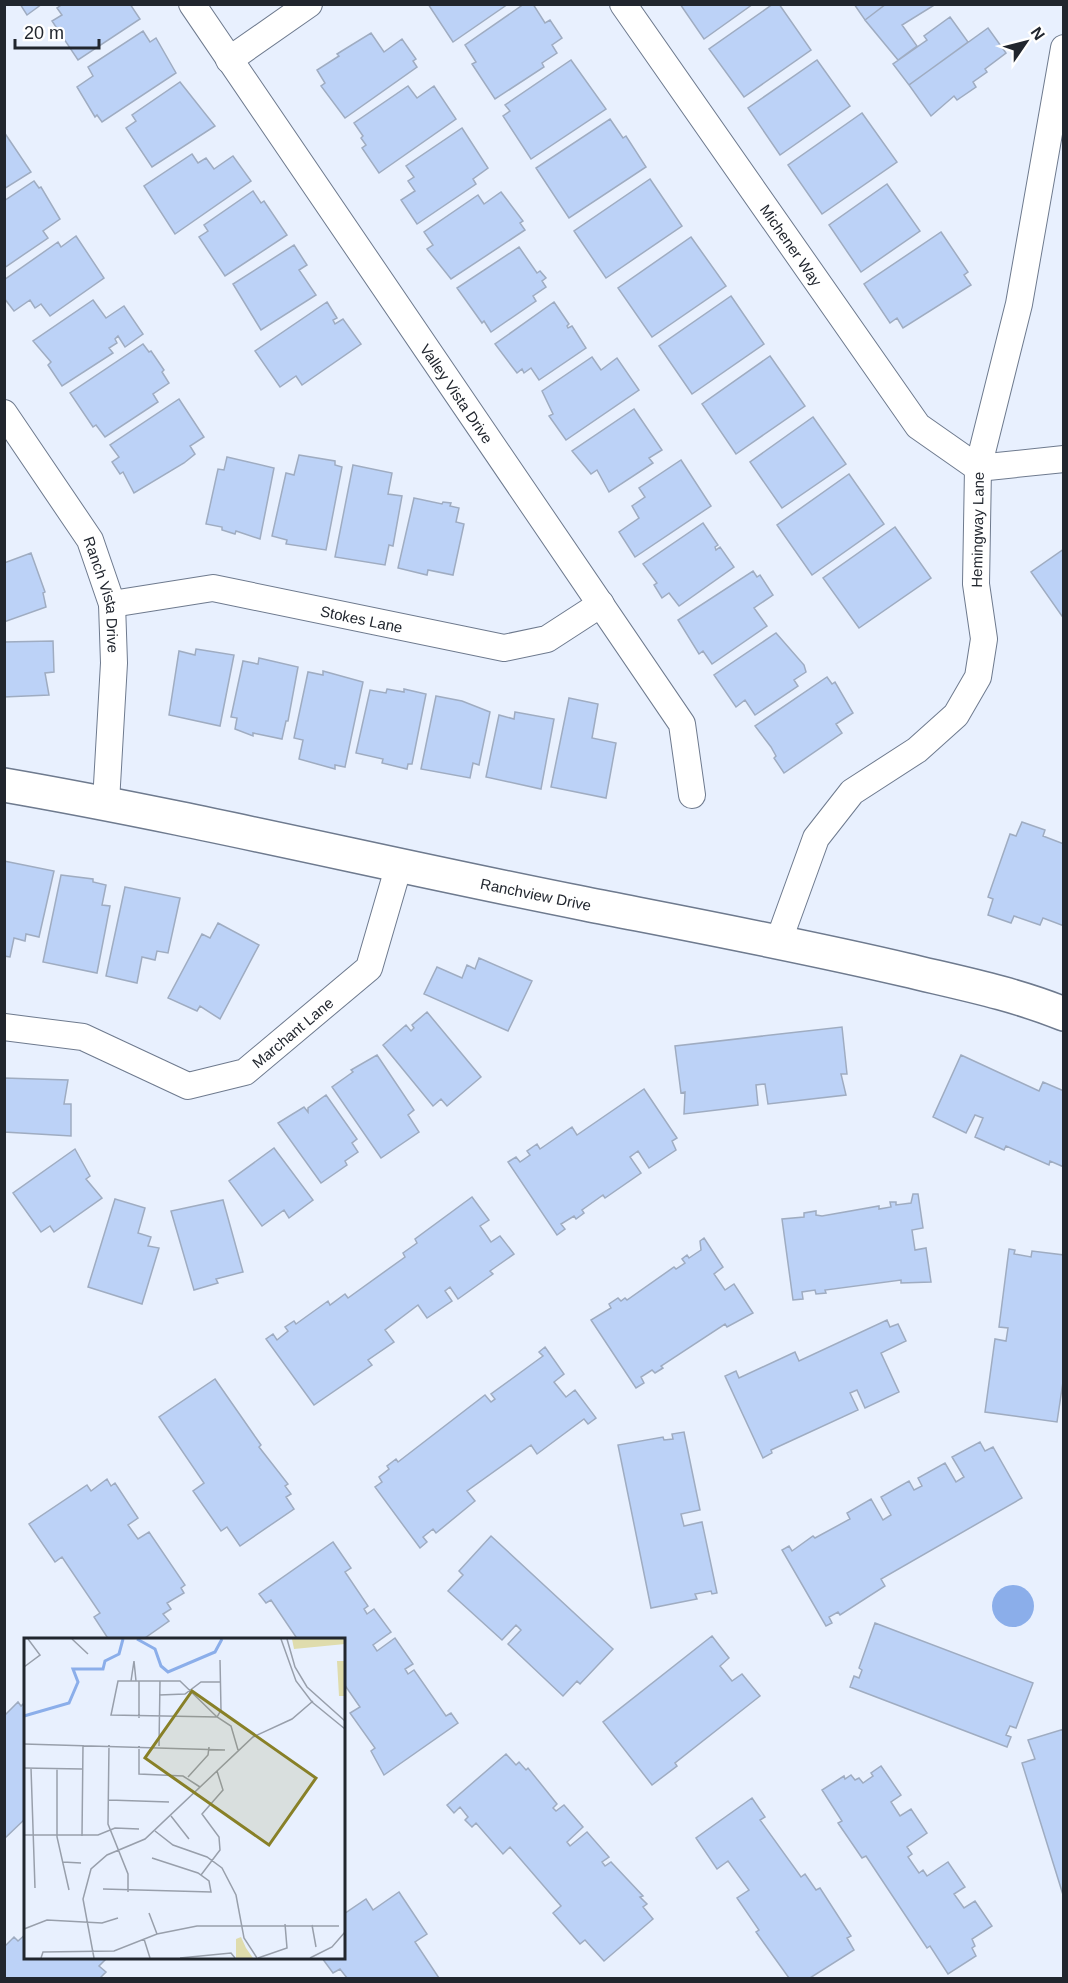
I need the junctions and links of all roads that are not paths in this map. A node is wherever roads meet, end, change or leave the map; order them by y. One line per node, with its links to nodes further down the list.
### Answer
1 (192, 4): 5 (street, Valley Vista Drive)
2 (309, 4): 5 (street)
3 (623, 4): 8 (street, Michener Way)
4 (1064, 48): 8 (street, Hemingway Lane)
5 (229, 60): 10 (street, Valley Vista Drive)
6 (4, 413): 9 (street, Ranch Vista Drive)
7 (1064, 459): 8 (street)
8 (978, 468): 15 (street, Hemingway Lane)
9 (112, 604): 10 (street, Stokes Lane); 13 (street, Ranch Vista Drive)
10 (601, 604): 12 (street, Valley Vista Drive)
11 (4, 785): 13 (street, Ranchview Drive)
12 (692, 795)
13 (106, 802): 14 (street, Ranchview Drive)
14 (399, 865): 15 (street, Ranchview Drive); 17 (street, Marchant Lane)
15 (779, 940): 16 (street, Ranchview Drive)
16 (1064, 1014)
17 (4, 1027)

